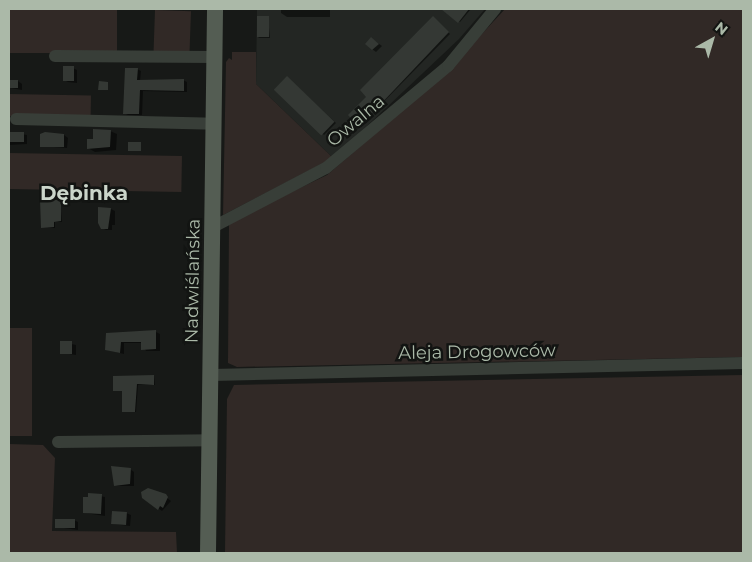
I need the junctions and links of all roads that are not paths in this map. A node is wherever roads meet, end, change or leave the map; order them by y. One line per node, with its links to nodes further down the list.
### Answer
1 (216, 9): 4 (main road, Nadwiślańska)
2 (495, 9): 7 (street, Owalna)
3 (55, 56): 4 (street)
4 (215, 57): 6 (main road, Nadwiślańska)
5 (16, 119): 6 (street)
6 (214, 124): 7 (main road, Nadwiślańska)
7 (214, 227): 9 (main road, Nadwiślańska)
8 (743, 363): 9 (street, Aleja Drogowców)
9 (212, 375): 10 (main road, Nadwiślańska)
10 (210, 440): 11 (street); 12 (main road, Nadwiślańska)
11 (58, 442)
12 (208, 553)

